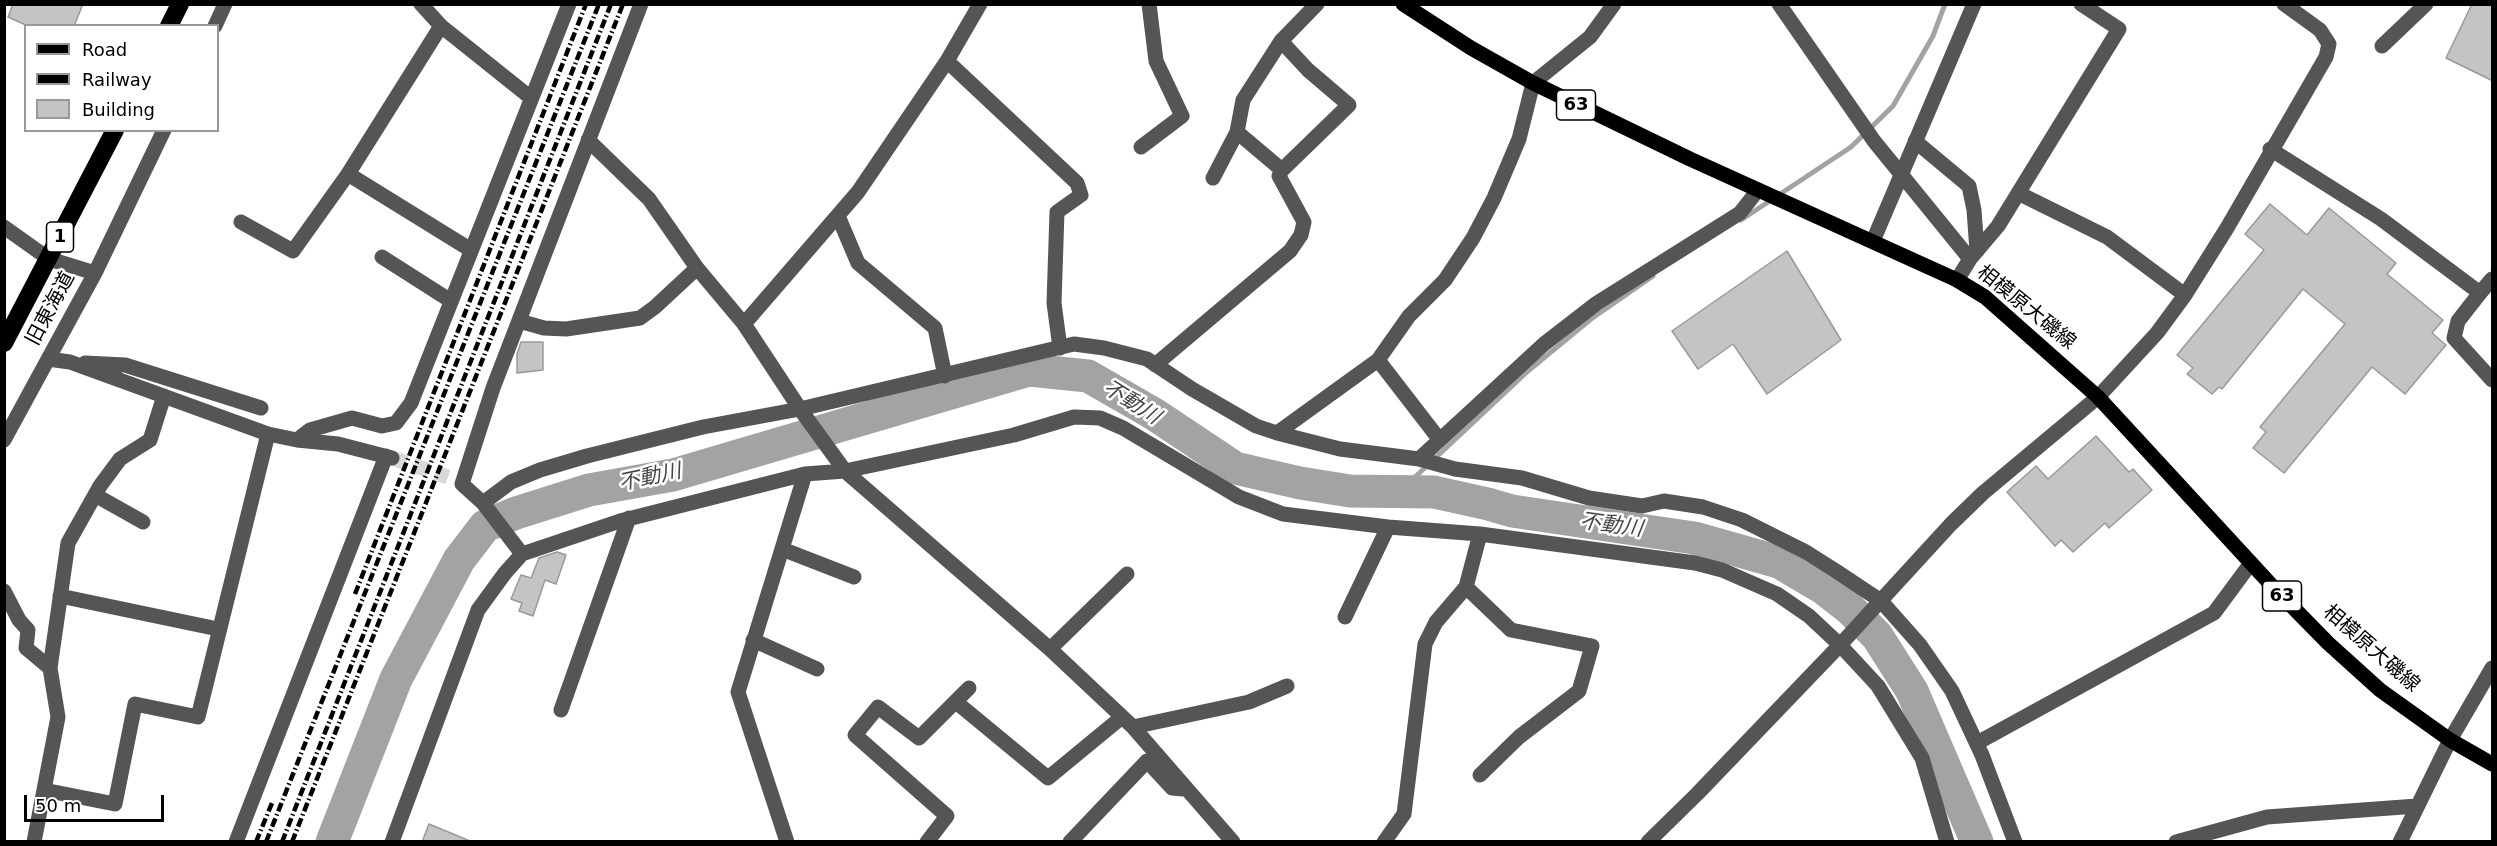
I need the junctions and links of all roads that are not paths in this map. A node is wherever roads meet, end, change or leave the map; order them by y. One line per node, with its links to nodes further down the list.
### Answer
1 (180, 4): 16 (highway)
2 (225, 4): 17 (street)
3 (421, 4): 18 (street)
4 (569, 4): 23 (street)
5 (641, 4): 27 (street)
6 (980, 4): 21 (street)
7 (1149, 4): 29 (street)
8 (1317, 4): 19 (street)
9 (1403, 4): 22 (main road, 相模原大磯線 / 63)
10 (1614, 4): 22 (street)
11 (1779, 4): 34 (street)
12 (1974, 4): 28 (street)
13 (2081, 4): 36 (street)
14 (2284, 4): 30 (street)
15 (2426, 4): 20 (street)
16 (170, 24)
17 (216, 24)
18 (441, 26): 23 (street); 32 (street)
19 (1281, 41): 26 (street); 31 (street)
20 (2382, 46)
21 (947, 62): 37 (street); 55 (street)
22 (1533, 83): 35 (main road, 相模原大磯線 / 63); 57 (street)
23 (531, 98): 41 (street)
24 (114, 132): 44 (highway, 1)
25 (163, 132): 46 (street, 旧東海道)
26 (1237, 132): 31 (street); 33 (street)
27 (588, 140): 45 (street); 52 (street)
28 (1915, 141): 34 (street); 42 (street)
29 (1141, 147)
30 (2271, 149): 49 (street); 50 (street)
31 (1281, 170): 59 (street)
32 (348, 174): 38 (street); 41 (street)
33 (1213, 178)
34 (1901, 178): 40 (street); 42 (street)
35 (1758, 190): 40 (main road, 相模原大磯線 / 63); 68 (street)
36 (2018, 193): 42 (street); 50 (street)
37 (837, 216): 53 (street); 60 (street)
38 (241, 222)
39 (4, 227): 44 (street)
40 (1873, 242): 48 (main road, 相模原大磯線 / 63)
41 (471, 250): 51 (street)
42 (1973, 255): 48 (street)
43 (382, 257): 51 (street)
44 (48, 259): 46 (street); 54 (highway, 1)
45 (697, 268): 52 (street); 53 (street)
46 (95, 273): 56 (street, 旧東海道)
47 (2493, 279): 49 (street)
48 (1957, 280): 63 (main road, 相模原大磯線 / 63)
49 (2480, 293): 61 (street)
50 (2185, 295): 63 (street)
51 (451, 301): 70 (street)
52 (519, 321): 75 (street)
53 (744, 324): 65 (street)
54 (4, 343)
55 (1060, 348): 59 (street); 60 (street)
56 (48, 359): 58 (street); 69 (street, 旧東海道)
57 (1378, 360): 66 (street); 68 (street)
58 (70, 363): 62 (street); 64 (street)
59 (1155, 364): 66 (street)
60 (945, 376): 65 (street)
61 (2493, 380)
62 (164, 396): 67 (street); 76 (street)
63 (2098, 397): 84 (main road, 相模原大磯線 / 63); 90 (street)
64 (261, 408)
65 (800, 410): 72 (street); 77 (street)
66 (1277, 433): 71 (street)
67 (268, 434): 70 (street); 92 (street)
68 (1439, 439): 71 (street)
69 (4, 440)
70 (297, 440): 113 (street)
71 (1419, 459): 90 (street)
72 (845, 471): 73 (street); 80 (street); 95 (street)
73 (805, 474): 78 (street); 82 (street)
74 (448, 477): 75 (street)
75 (462, 484): 77 (street)
76 (95, 495): 79 (street); 89 (street)
77 (483, 503): 83 (street)
78 (629, 518): 83 (street); 102 (street)
79 (143, 522)
80 (1388, 527): 81 (street); 91 (street)
81 (1480, 534): 87 (street); 93 (street)
82 (782, 549): 86 (street); 94 (street)
83 (522, 554): 114 (street)
84 (2251, 563): 104 (main road, 相模原大磯線 / 63); 105 (street)
85 (1127, 574): 95 (street)
86 (854, 577)
87 (1466, 588): 107 (street); 118 (street)
88 (4, 591): 96 (street)
89 (60, 596): 92 (street); 96 (street)
90 (1878, 604): 93 (street); 105 (street)
91 (1345, 617)
92 (218, 629): 108 (street)
93 (1845, 639): 119 (street); 120 (street)
94 (753, 640): 98 (street); 115 (street)
95 (1050, 649): 103 (street)
96 (50, 668): 108 (street)
97 (2493, 668): 104 (street)
98 (817, 669)
99 (1287, 686): 103 (street)
100 (969, 688): 101 (street)
101 (956, 702): 103 (street); 116 (street)
102 (561, 710)
103 (1127, 722): 109 (street)
104 (2450, 740): 106 (main road, 相模原大磯線 / 63); 110 (street)
105 (1977, 743): 121 (street)
106 (2493, 764)
107 (1480, 775)
108 (44, 790): 112 (street)
109 (1187, 790): 111 (street); 117 (street)
110 (2417, 806): 122 (street); 123 (street)
111 (1227, 839)
112 (34, 842)
113 (236, 842)
114 (392, 842)
115 (787, 842)
116 (927, 842)
117 (1070, 842)
118 (1384, 842)
119 (1648, 842)
120 (1947, 842)
121 (2015, 842)
122 (2175, 842)
123 (2400, 842)

